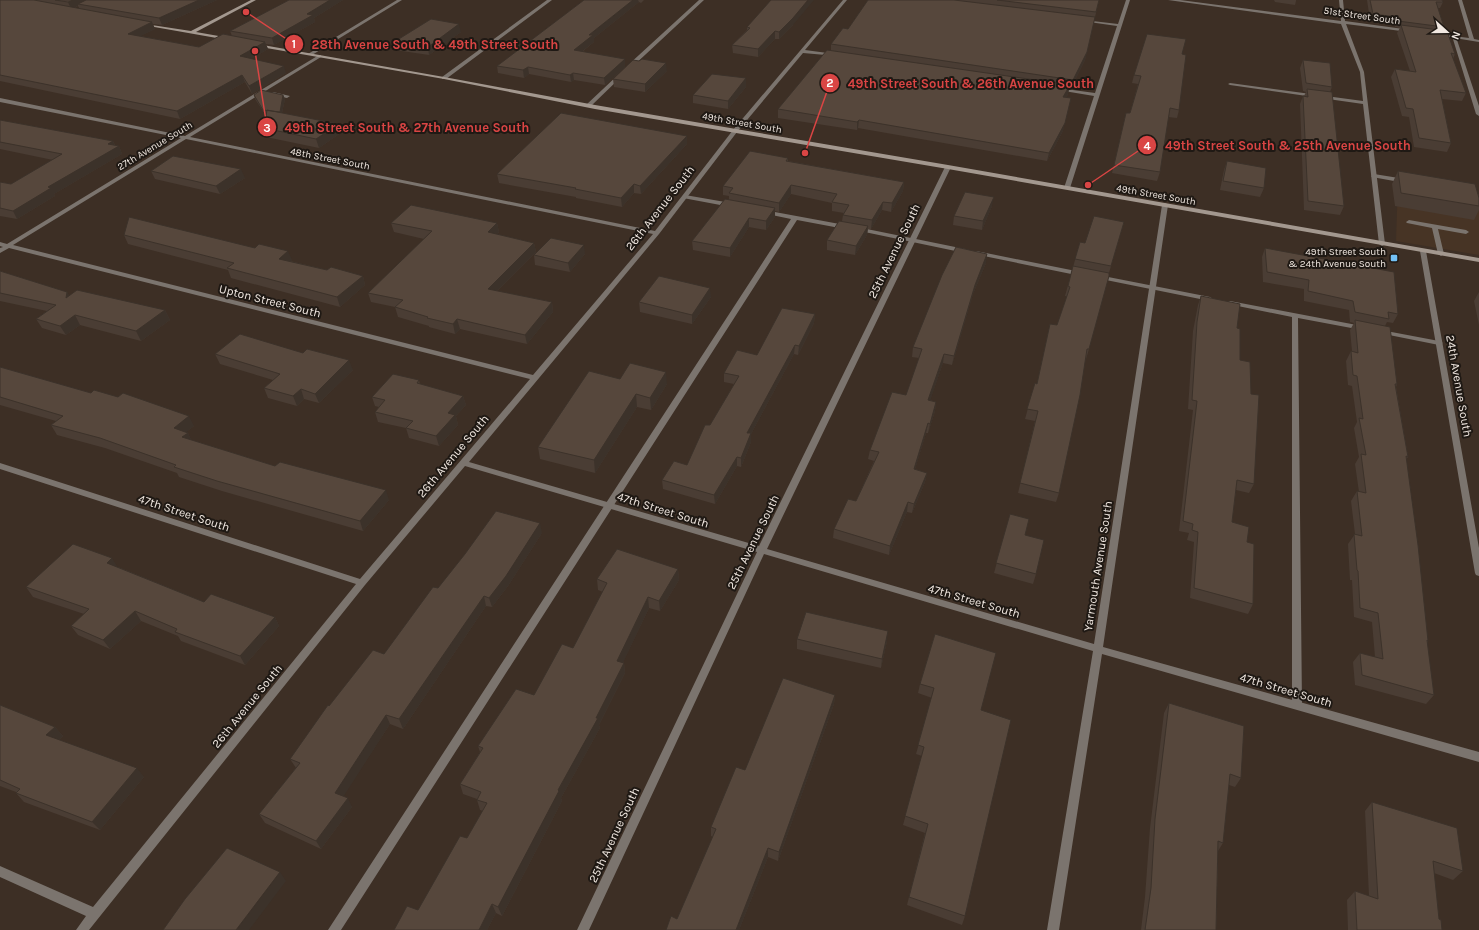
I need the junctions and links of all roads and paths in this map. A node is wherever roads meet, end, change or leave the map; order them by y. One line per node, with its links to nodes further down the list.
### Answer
1 (254, 0): 14 (street)
2 (400, 0): 23 (street)
3 (550, 0): 26 (street)
4 (702, 0): 34 (street)
5 (845, 0): 22 (street, 26th Avenue South)
6 (1128, 0): 13 (street)
7 (1170, 0): 11 (street, 51st Street South)
8 (1341, 0): 11 (street)
9 (1460, 0): 18 (street)
10 (1081, 21): 13 (street)
11 (1343, 22): 15 (street, 51st Street South); 33 (street)
12 (138, 24): 14 (street)
13 (1119, 25): 30 (street)
14 (191, 32): 19 (street)
15 (1417, 32)
16 (1432, 34): 17 (street)
17 (1454, 38): 18 (street); 35 (street)
18 (1472, 40): 20 (street)
19 (236, 41)
20 (1479, 41)
21 (251, 43): 23 (street, 49th Street South)
22 (802, 51): 25 (street); 36 (street, 26th Avenue South)
23 (310, 54): 24 (street, 49th Street South)
24 (319, 56): 26 (street, 49th Street South); 29 (street, 27th Avenue South)
25 (841, 56)
26 (444, 78): 34 (street, 49th Street South)
27 (1230, 84): 33 (street)
28 (1050, 88): 30 (street)
29 (261, 91): 31 (street); 37 (street, 27th Avenue South)
30 (1097, 95): 41 (street)
31 (286, 96)
32 (0, 100): 37 (street, 48th Street South)
33 (1365, 103): 39 (street)
34 (588, 106): 36 (street, 49th Street South)
35 (1479, 114)
36 (736, 131): 38 (street, 49th Street South); 42 (street, 26th Avenue South)
37 (183, 139): 50 (street, 48th Street South); 54 (street, 27th Avenue South)
38 (948, 167): 41 (street, 49th Street South); 51 (street, 25th Avenue South)
39 (1374, 176): 40 (street); 53 (street)
40 (1412, 182)
41 (1067, 188): 43 (street, 49th Street South)
42 (685, 196): 44 (street); 50 (street, 26th Avenue South)
43 (1165, 205): 53 (street, 49th Street South); 59 (street, Yarmouth Avenue South)
44 (740, 207)
45 (756, 210): 46 (street)
46 (795, 218): 51 (street); 65 (street)
47 (1409, 222): 48 (street)
48 (1435, 227): 49 (street); 57 (street)
49 (1466, 232)
50 (657, 233): 62 (street, 26th Avenue South)
51 (912, 240): 59 (street); 66 (street, 25th Avenue South)
52 (0, 244): 54 (street, Upton Street South)
53 (1382, 244): 56 (street, 49th Street South)
54 (7, 246): 55 (street, 27th Avenue South); 62 (street, Upton Street South)
55 (0, 251)
56 (1422, 251): 57 (street, 49th Street South); 61 (street, 24th Avenue South)
57 (1441, 254): 58 (street, 49th Street South)
58 (1479, 260)
59 (1152, 288): 60 (street); 69 (street, Yarmouth Avenue South)
60 (1295, 316): 61 (street); 70 (street)
61 (1439, 343): 67 (street, 24th Avenue South)
62 (534, 378): 63 (street, 26th Avenue South)
63 (464, 463): 65 (street, 47th Street South); 68 (street, 26th Avenue South)
64 (0, 466): 68 (street, 47th Street South)
65 (609, 506): 66 (street, 47th Street South); 75 (street)
66 (761, 552): 69 (street, 47th Street South); 76 (street, 25th Avenue South)
67 (1479, 573)
68 (362, 583): 73 (street, 26th Avenue South)
69 (1098, 649): 70 (street, 47th Street South); 77 (street, Yarmouth Avenue South)
70 (1297, 705): 71 (street, 47th Street South)
71 (1479, 757)
72 (0, 871): 73 (street)
73 (95, 914): 74 (street, 26th Avenue South)
74 (82, 930)
75 (334, 930)
76 (583, 930)
77 (1053, 930)

